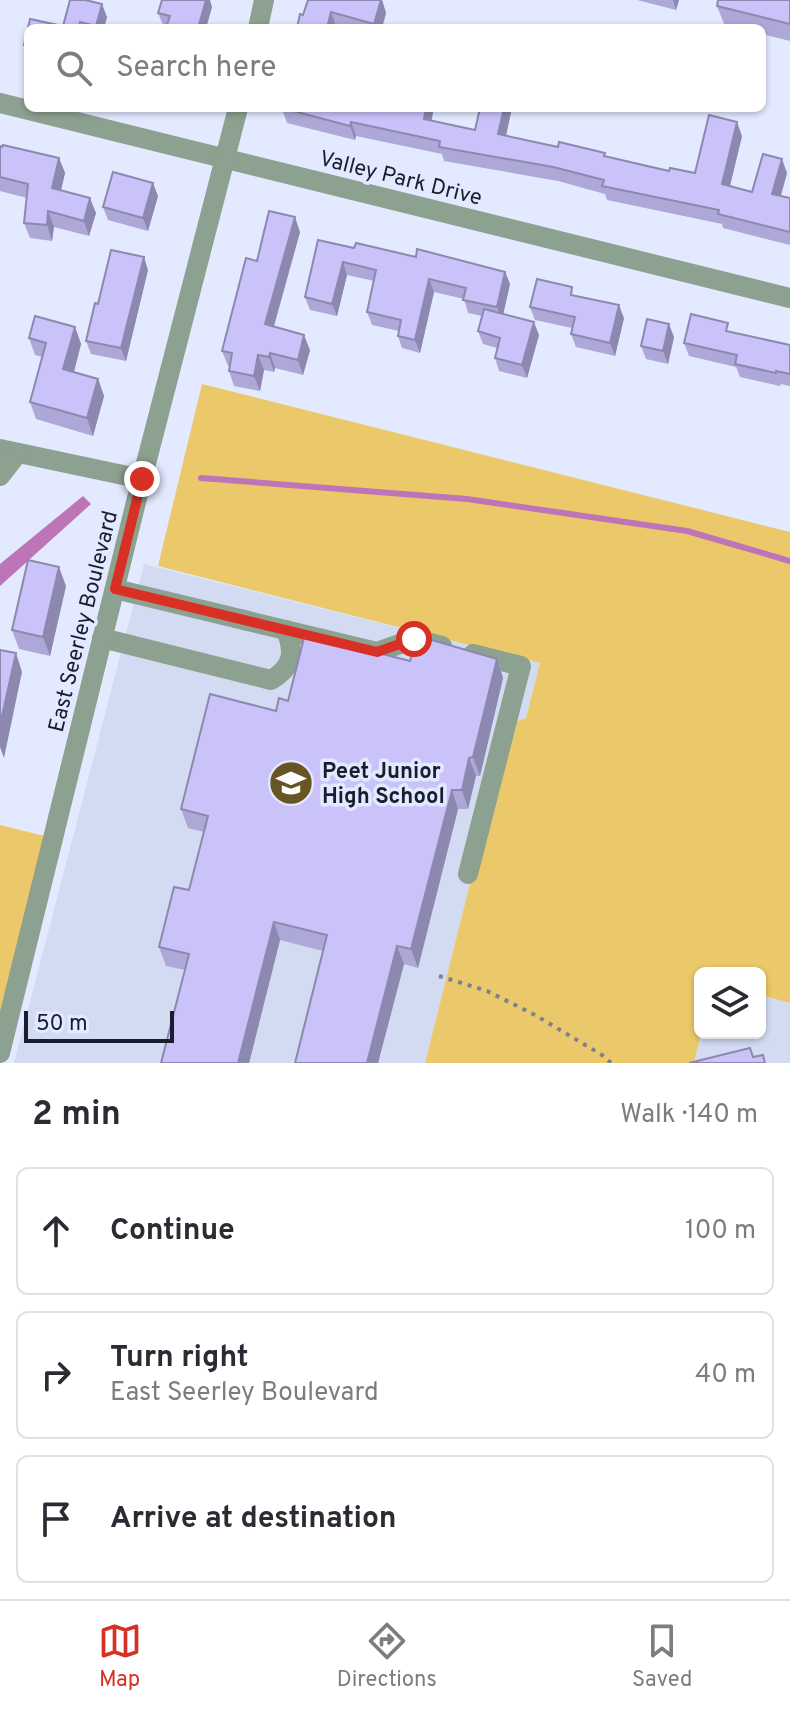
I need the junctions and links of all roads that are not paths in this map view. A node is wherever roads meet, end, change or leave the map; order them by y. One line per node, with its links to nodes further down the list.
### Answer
1 (264, 0): 2 (street)
2 (259, 24)
3 (0, 103): 4 (street, Valley Park Drive)
4 (24, 109)
5 (36, 112): 7 (street, Valley Park Drive)
6 (237, 112): 7 (street, East Seerley Boulevard)
7 (226, 159): 8 (street, Valley Park Drive); 11 (street, East Seerley Boulevard)
8 (790, 298)
9 (9, 451): 10 (street); 11 (street)
10 (0, 476)
11 (142, 479): 12 (street, East Seerley Boulevard)
12 (115, 589): 13 (street); 14 (street, East Seerley Boulevard)
13 (286, 630): 14 (street); 15 (street)
14 (102, 638): 16 (street, East Seerley Boulevard)
15 (468, 874)
16 (0, 1053)

